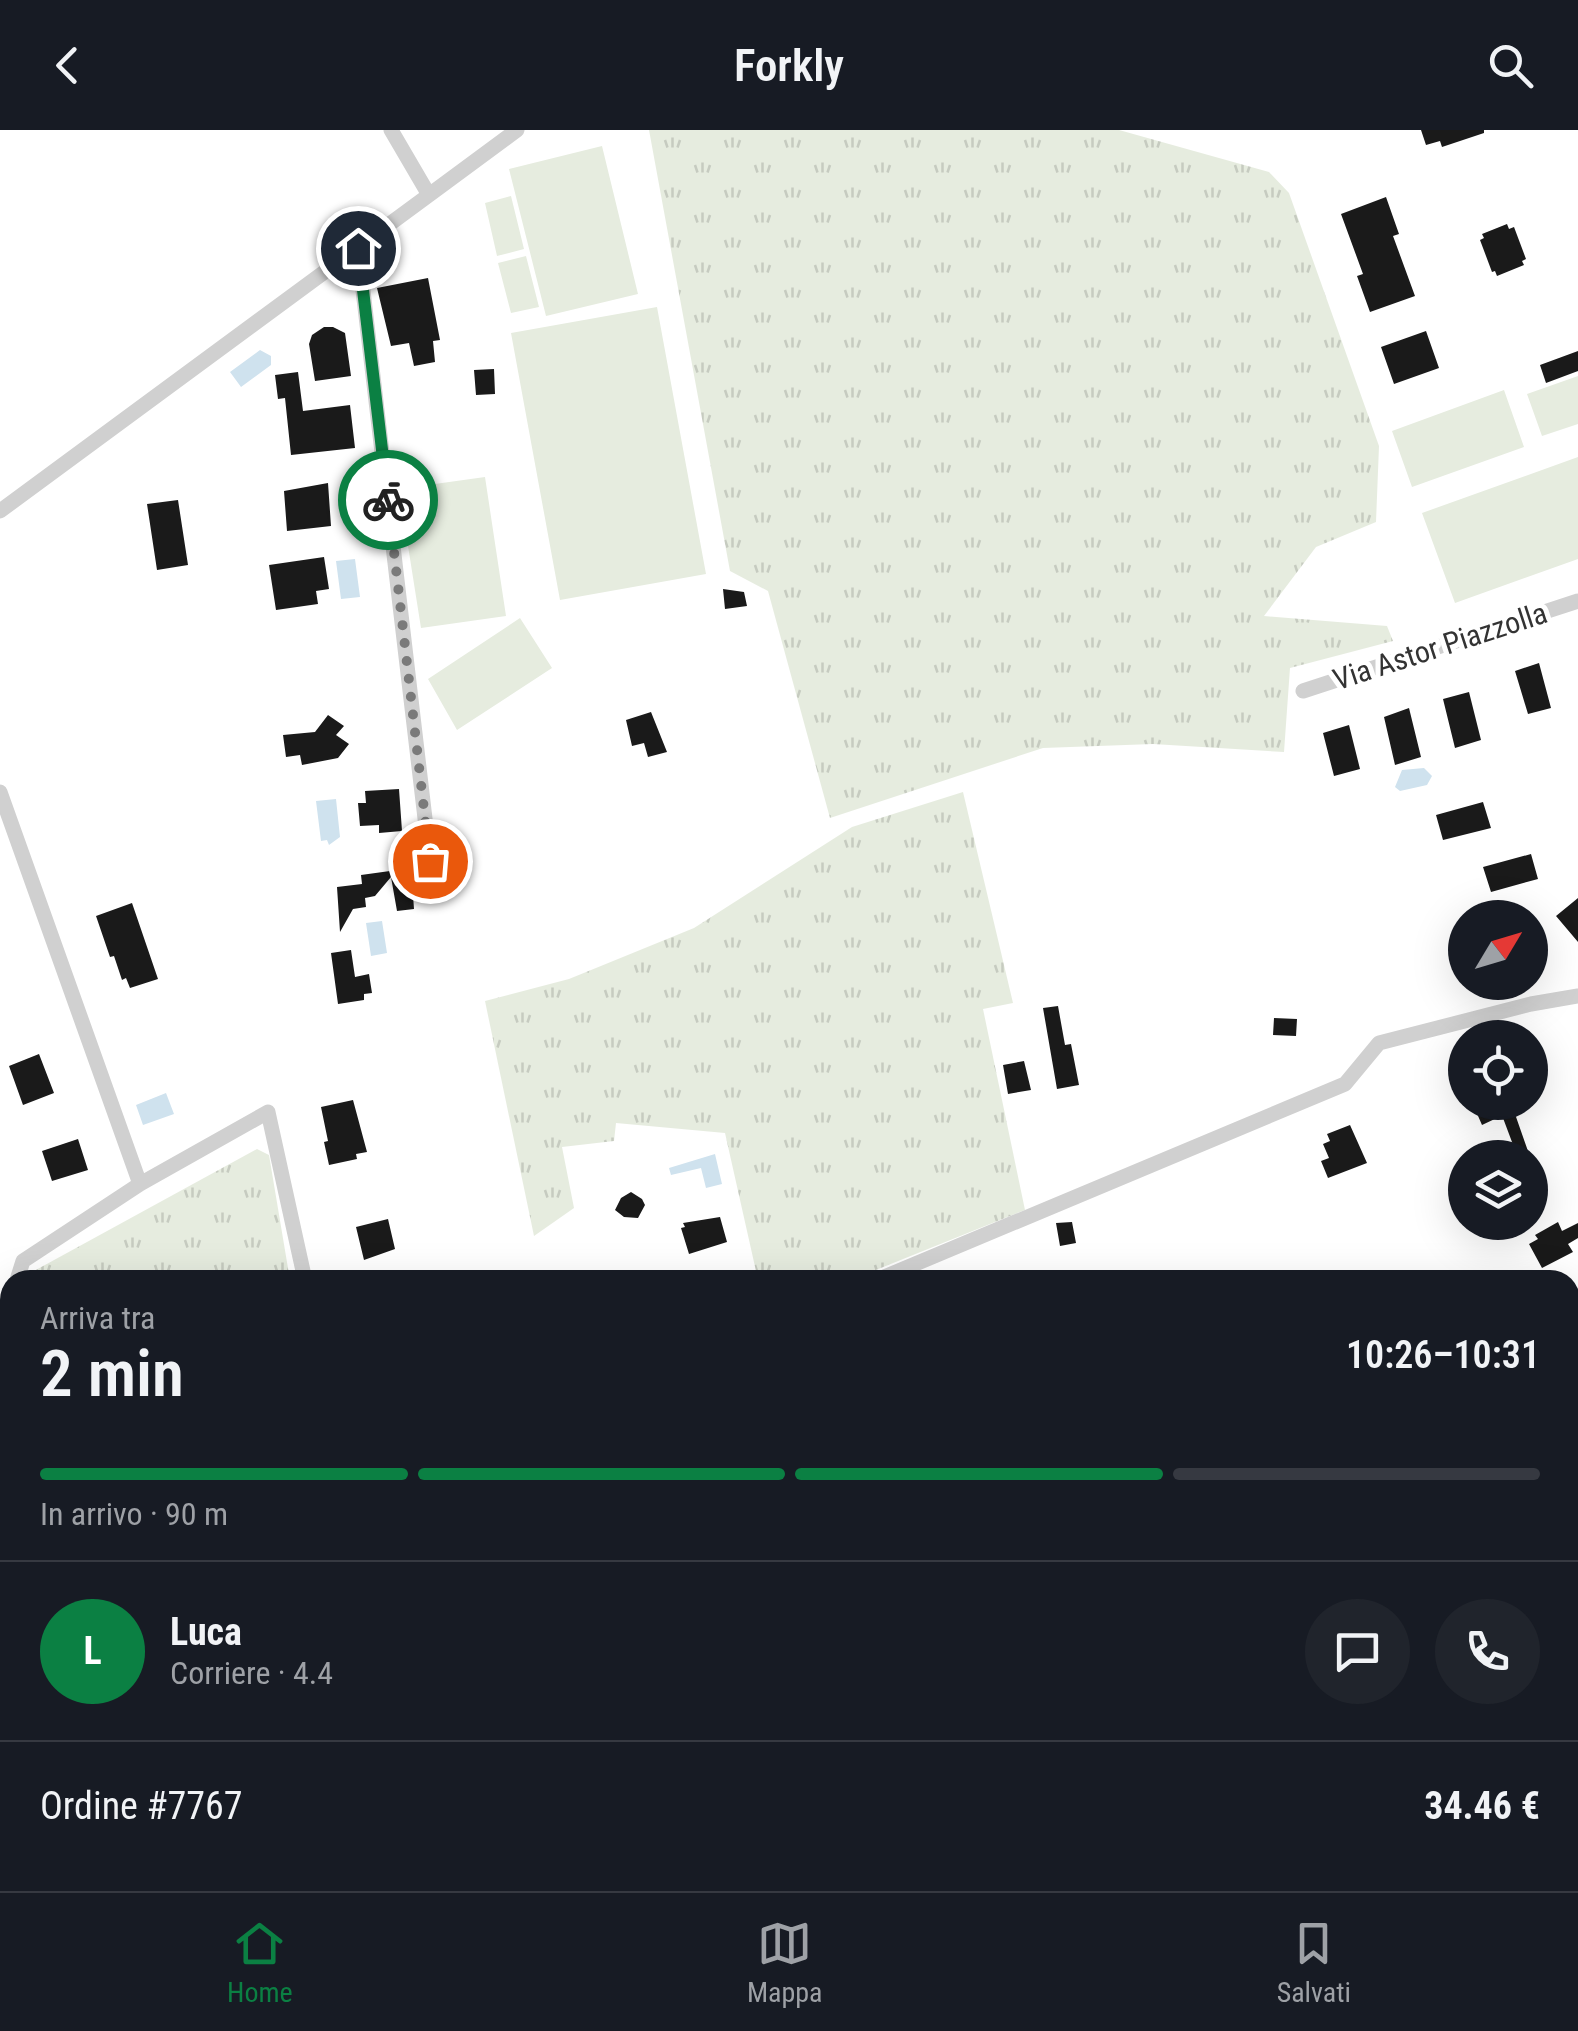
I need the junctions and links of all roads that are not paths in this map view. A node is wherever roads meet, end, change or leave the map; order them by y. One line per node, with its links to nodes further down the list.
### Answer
1 (391, 130): 3 (street)
2 (517, 130): 3 (street)
3 (429, 195): 4 (street)
4 (358, 248): 5 (street); 9 (street)
5 (0, 511)
6 (1578, 601): 7 (street, Via Astor Piazzolla)
7 (1303, 690)
8 (0, 792): 11 (street)
9 (430, 861)
10 (1578, 996): 14 (street)
11 (140, 1184): 12 (street); 13 (street)
12 (21, 1270)
13 (303, 1270)
14 (901, 1270)

